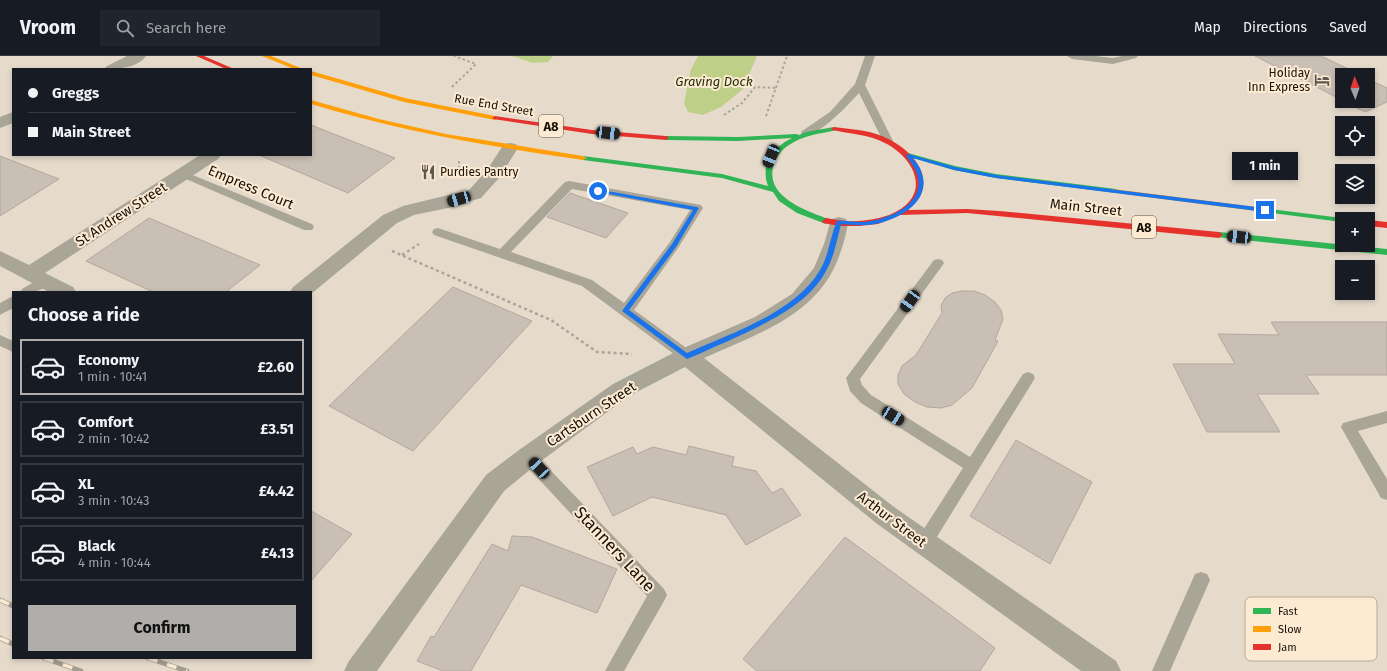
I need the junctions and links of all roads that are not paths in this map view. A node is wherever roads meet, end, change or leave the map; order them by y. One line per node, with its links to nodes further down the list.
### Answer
1 (139, 56): 7 (street)
2 (200, 56): 8 (highway)
3 (265, 56): 9 (highway)
4 (870, 56): 11 (lane)
5 (1072, 56): 6 (lane)
6 (1133, 56)
7 (116, 68)
8 (229, 68)
9 (297, 68)
10 (312, 73): 16 (highway, Rue End Street / A8)
11 (860, 85): 15 (lane); 17 (lane)
12 (312, 102): 18 (highway, A8)
13 (12, 117): 14 (street)
14 (0, 123)
15 (806, 133): 16 (highway, A8); 17 (highway, A8)
16 (796, 136): 22 (highway, A8)
17 (888, 141): 19 (highway, A8)
18 (510, 148): 22 (highway, A8); 36 (street)
19 (908, 155): 23 (highway, A8); 24 (highway, Main Street / A8)
20 (210, 156): 21 (street, St Andrew Street)
21 (183, 174): 28 (lane, Empress Court); 34 (street, St Andrew Street)
22 (774, 190): 25 (highway, A8)
23 (900, 213): 25 (highway, A8); 30 (highway, Main Street / A8)
24 (1335, 219)
25 (838, 222): 42 (street, Cartsburn Street)
26 (1375, 224): 27 (highway)
27 (1387, 225)
28 (308, 228)
29 (438, 232): 31 (lane)
30 (1387, 252)
31 (502, 254): 39 (lane); 39 (lane)
32 (0, 258): 34 (street)
33 (938, 262): 46 (lane)
34 (33, 282): 35 (street)
35 (63, 291)
36 (301, 291)
37 (12, 302): 38 (lane)
38 (0, 310)
39 (626, 311): 42 (lane)
40 (0, 340): 41 (lane)
41 (12, 346)
42 (687, 356): 45 (street, Cartsburn Street); 48 (street, Arthur Street)
43 (1028, 378): 46 (lane)
44 (1387, 417): 47 (lane)
45 (528, 457): 50 (street, Cartsburn Street); 51 (lane, Stanners Lane)
46 (972, 466): 48 (lane)
47 (1387, 493)
48 (924, 542): 52 (street, Arthur Street)
49 (1201, 580): 53 (lane)
50 (359, 671)
51 (614, 671)
52 (1106, 671)
53 (1161, 671)

